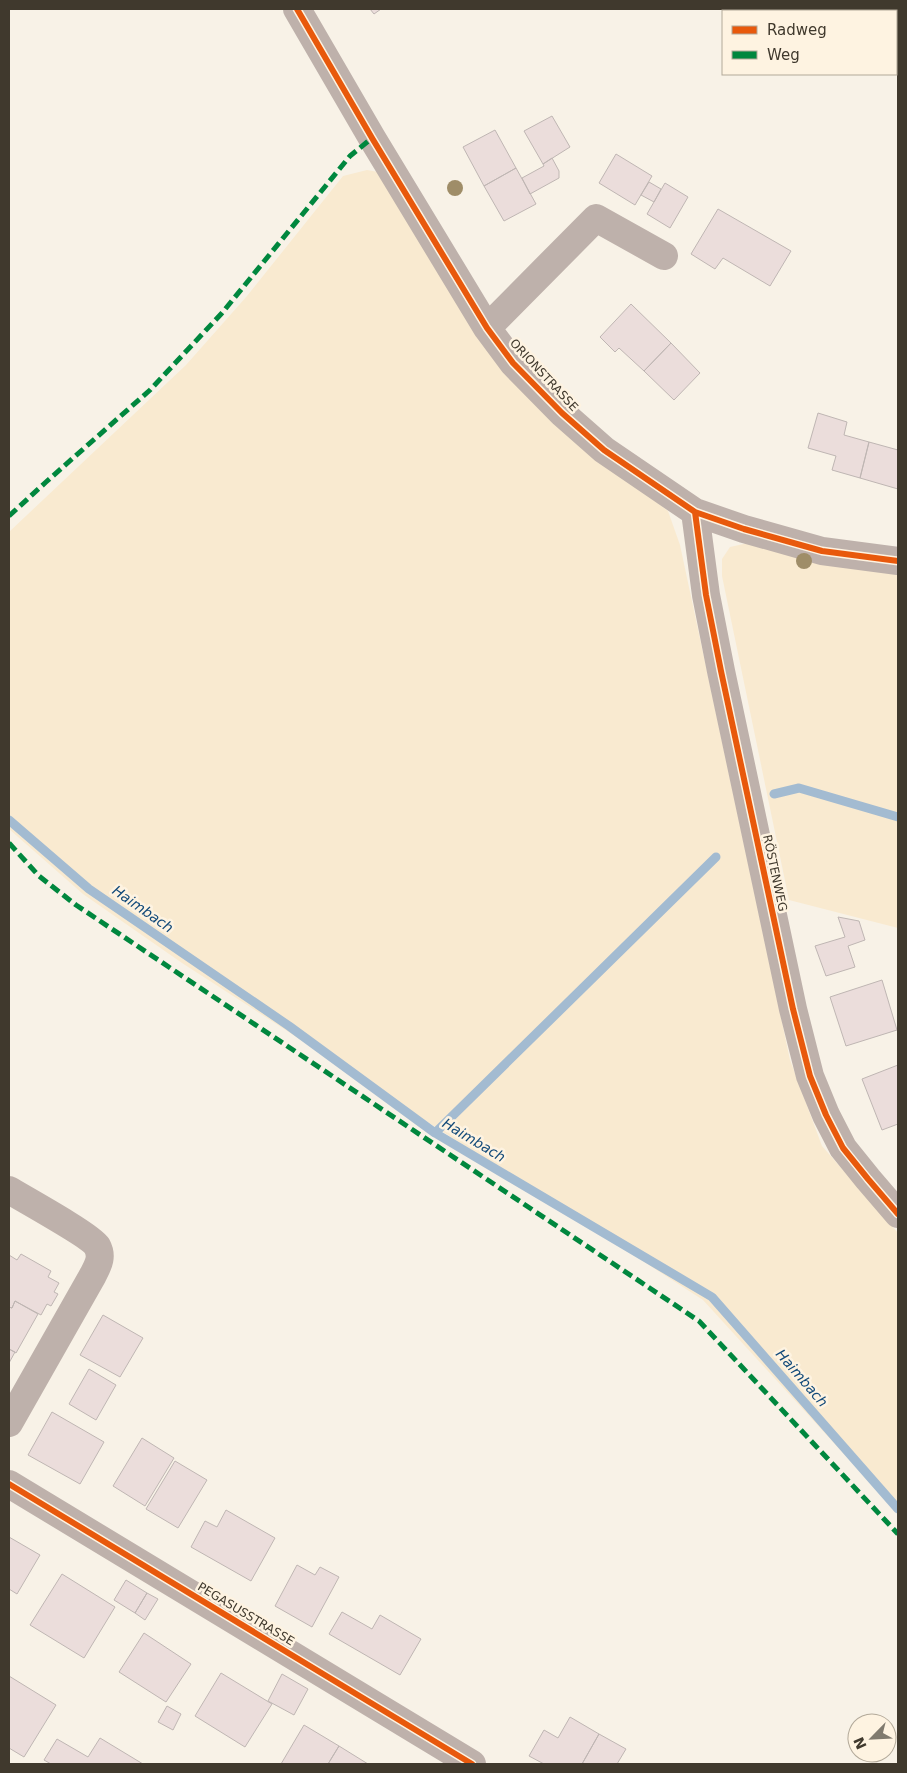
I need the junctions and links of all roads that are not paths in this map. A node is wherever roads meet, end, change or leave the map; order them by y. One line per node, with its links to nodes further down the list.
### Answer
1 (297, 9): 3 (street, ORIONSTRASSE)
2 (664, 256): 3 (street)
3 (487, 328): 4 (street, ORIONSTRASSE)
4 (695, 512): 5 (street, ORIONSTRASSE); 7 (street, RÖSTENWEG)
5 (898, 561)
6 (9, 1190): 8 (street)
7 (898, 1214)
8 (9, 1423)
9 (9, 1484): 10 (street, PEGASUSSTRASSE)
10 (472, 1764)

